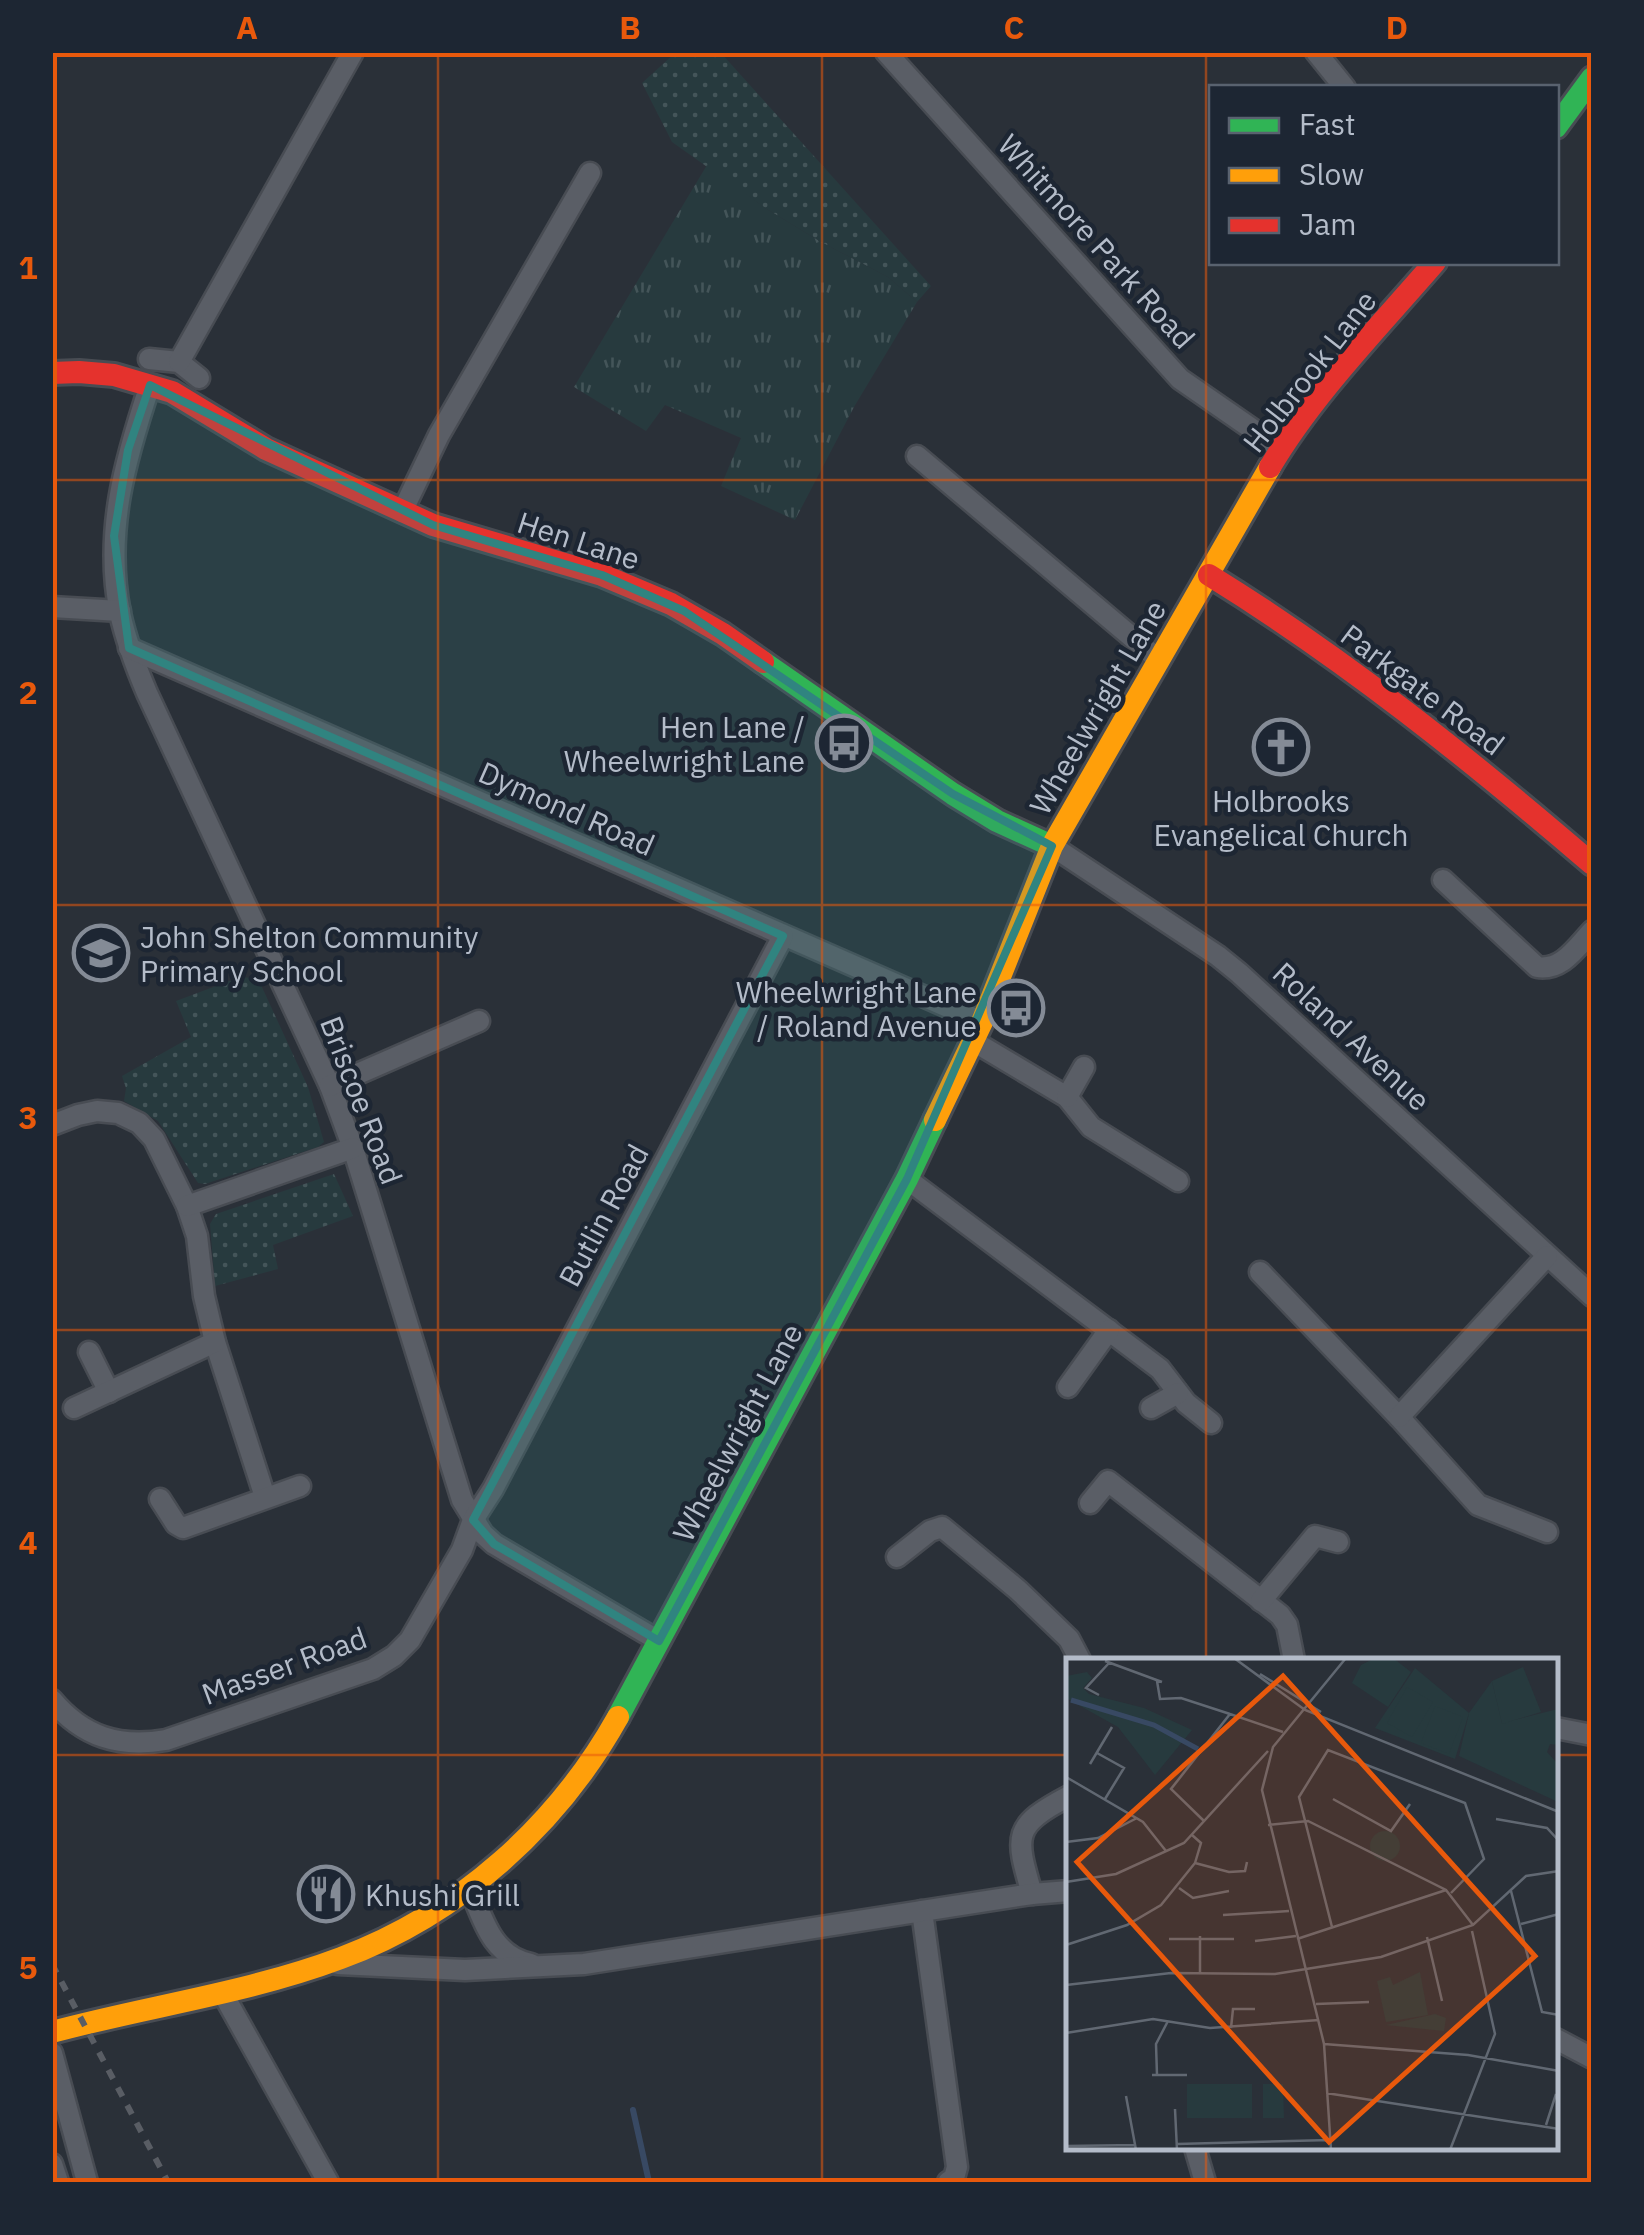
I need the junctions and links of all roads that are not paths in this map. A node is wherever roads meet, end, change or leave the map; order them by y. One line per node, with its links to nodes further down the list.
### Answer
1 (353, 52): 10 (street)
2 (886, 52): 14 (street, Whitmore Park Road)
3 (1316, 52): 5 (street)
4 (1592, 78): 6 (street)
5 (1343, 85)
6 (1559, 123)
7 (590, 173): 16 (street)
8 (1432, 265): 14 (street, Holbrook Lane)
9 (149, 359): 10 (street)
10 (179, 362): 12 (street)
11 (52, 374): 13 (street, Hen Lane)
12 (199, 378)
13 (150, 384): 16 (street, Hen Lane); 19 (street, Briscoe Road)
14 (1282, 449): 17 (street, Holbrook Lane)
15 (917, 456): 21 (street)
16 (402, 512): 22 (street, Hen Lane)
17 (1208, 575): 21 (street, Wheelwright Lane); 23 (street, Parkgate Road)
18 (52, 607): 19 (street)
19 (120, 611): 20 (street, Briscoe Road)
20 (129, 648): 26 (street, Dymond Road); 30 (street, Briscoe Road)
21 (1160, 660): 22 (street, Wheelwright Lane)
22 (1052, 846): 28 (street, Wheelwright Lane); 37 (street, Roland Avenue)
23 (1592, 864)
24 (1443, 880): 25 (street)
25 (1592, 931)
26 (783, 936): 28 (street, Dymond Road); 54 (street, Butlin Road)
27 (480, 1021): 30 (street)
28 (978, 1031): 31 (street, Dymond Road); 34 (street, Wheelwright Lane)
29 (1084, 1066): 31 (street)
30 (330, 1086): 33 (street, Briscoe Road)
31 (1068, 1097): 35 (street, Dymond Road)
32 (52, 1125): 36 (street)
33 (353, 1148): 36 (street); 54 (street, Briscoe Road)
34 (908, 1179): 40 (street); 59 (street, Wheelwright Lane)
35 (1178, 1181)
36 (186, 1206): 41 (street)
37 (1547, 1256): 39 (street, Roland Avenue); 48 (street)
38 (1260, 1272): 48 (street)
39 (1592, 1296)
40 (1109, 1330): 43 (street); 45 (street)
41 (215, 1342): 44 (street); 51 (street)
42 (89, 1352): 44 (street)
43 (1068, 1387)
44 (109, 1392): 46 (street)
45 (1178, 1393): 47 (street); 49 (street)
46 (74, 1408)
47 (1151, 1408)
48 (1398, 1417): 55 (street)
49 (1211, 1423)
50 (300, 1486): 51 (street)
51 (265, 1497): 52 (street)
52 (160, 1499)
53 (1090, 1503): 58 (street)
54 (473, 1520): 59 (street, Briscoe Road); 62 (street, Masser Road)
55 (1547, 1532)
56 (1338, 1542): 58 (street)
57 (897, 1557): 60 (street)
58 (1261, 1601): 61 (street)
59 (659, 1641): 66 (street, Wheelwright Lane)
60 (1079, 1658)
61 (1294, 1658)
62 (52, 1700)
63 (1559, 1729): 64 (street)
64 (1592, 1735)
65 (1066, 1798): 68 (street)
66 (470, 1888): 70 (street, Wheelwright Lane); 71 (street)
67 (1066, 1892): 68 (street)
68 (1032, 1894): 69 (street)
69 (922, 1911): 71 (street); 79 (street)
70 (326, 1963): 71 (street); 72 (street, Wheelwright Lane)
71 (548, 1966)
72 (222, 1992): 73 (street, Wheelwright Lane); 82 (street)
73 (52, 2032)
74 (1559, 2041): 76 (street)
75 (52, 2053): 81 (street)
76 (1592, 2058)
77 (1196, 2150): 83 (street)
78 (52, 2164): 80 (street)
79 (954, 2181)
80 (58, 2182)
81 (87, 2182)
82 (328, 2182)
83 (1205, 2182)

